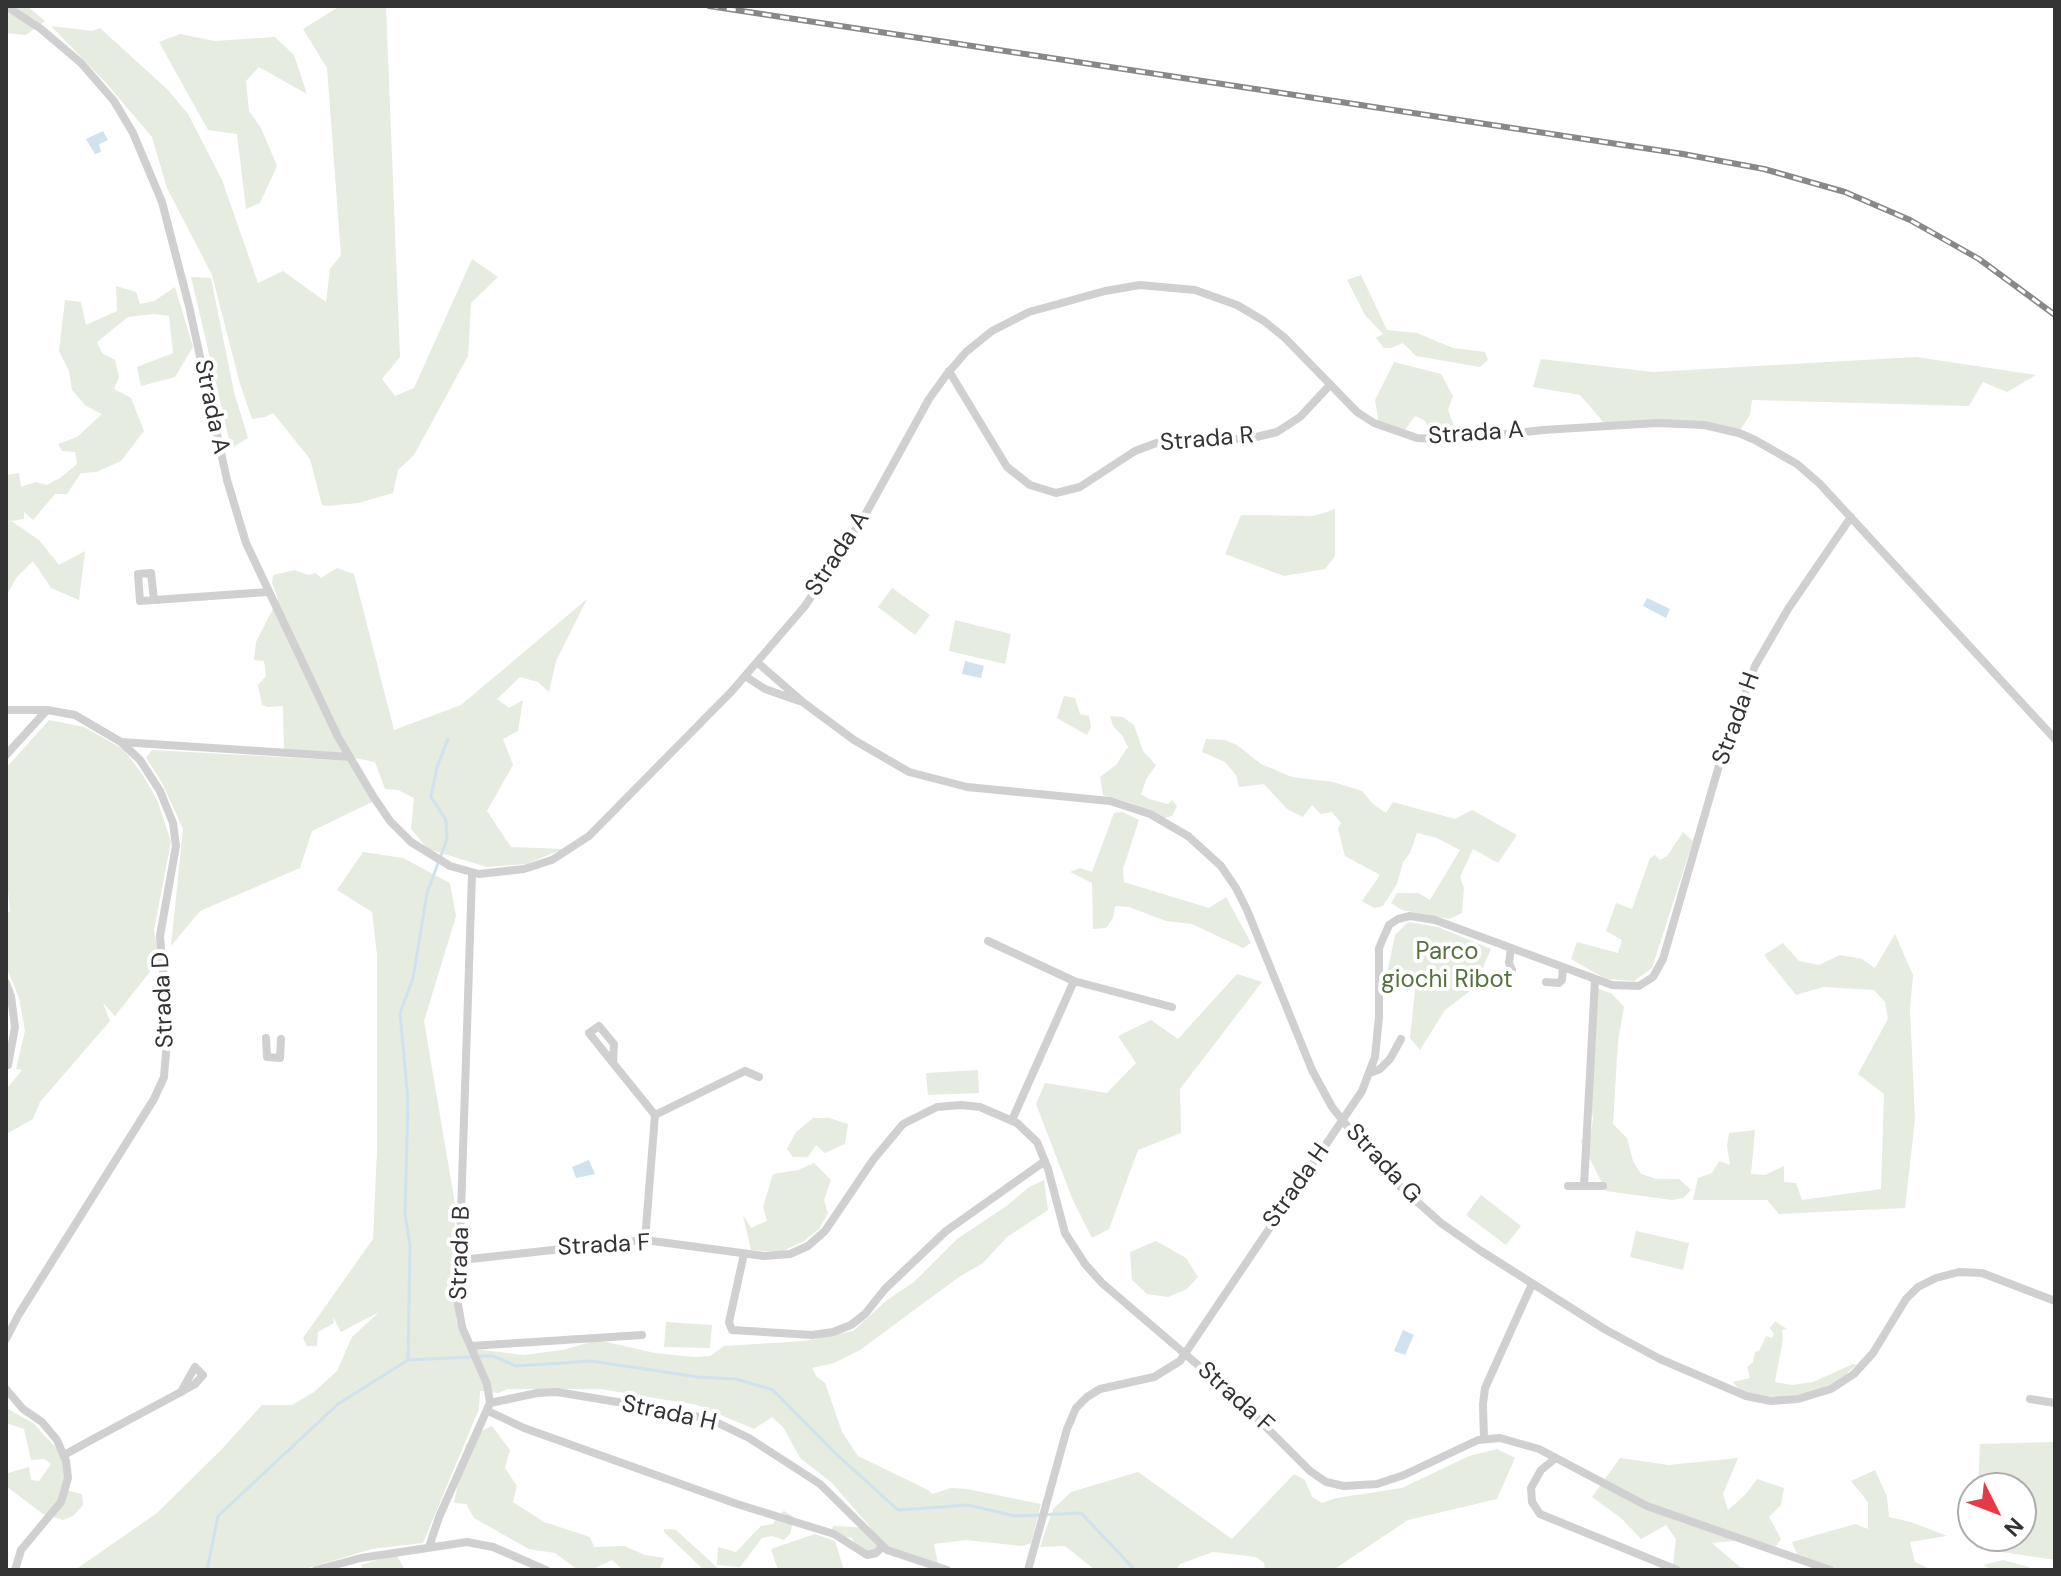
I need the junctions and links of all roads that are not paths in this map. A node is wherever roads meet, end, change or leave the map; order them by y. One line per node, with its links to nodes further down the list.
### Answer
1 (6, 6): 5 (street, Strada A)
2 (949, 371): 3 (street, Strada A); 3 (street, Strada R); 7 (street, Strada A)
3 (1330, 385): 4 (street, Strada A)
4 (1851, 517): 12 (street, Strada A); 21 (street, Strada H)
5 (268, 592): 6 (street); 15 (street, Strada A)
6 (154, 600)
7 (758, 663): 8 (street, Strada A); 9 (street, Strada G)
8 (745, 676): 9 (street, Strada G); 16 (street, Strada A)
9 (804, 703): 36 (street, Strada G)
10 (6, 710): 11 (street, Strada D)
11 (47, 710): 13 (street, Strada D); 14 (street)
12 (2055, 739)
13 (121, 742): 15 (street, Strada D); 47 (street, Strada D)
14 (6, 755)
15 (350, 757): 16 (street, Strada A)
16 (472, 874): 43 (street, Strada B)
17 (988, 941): 22 (street)
18 (1511, 948): 19 (street, Strada H); 20 (street); 32 (street, Strada H)
19 (1563, 968): 21 (street, Strada H); 23 (street)
20 (1512, 970)
21 (1595, 980): 39 (street)
22 (1074, 981): 26 (street); 35 (street)
23 (1546, 982)
24 (6, 983): 25 (street)
25 (9, 997): 31 (street)
26 (1172, 1007)
27 (266, 1038): 28 (street)
28 (281, 1039)
29 (1401, 1039): 32 (street)
30 (613, 1063): 34 (street)
31 (8, 1065)
32 (1370, 1073): 36 (street, Strada H)
33 (759, 1077): 34 (street)
34 (655, 1115): 41 (street)
35 (1012, 1120): 37 (street, Strada F); 42 (street, Strada F)
36 (1342, 1121): 44 (street, Strada G); 49 (street, Strada H)
37 (1045, 1161): 42 (street); 49 (street, Strada F)
38 (1568, 1186): 39 (street)
39 (1584, 1186): 40 (street)
40 (1603, 1186)
41 (645, 1240): 42 (street, Strada F); 43 (street, Strada F)
42 (744, 1254)
43 (461, 1260): 48 (street, Strada B)
44 (1532, 1284): 45 (street, Strada G); 57 (street)
45 (2055, 1301)
46 (642, 1335): 48 (street)
47 (6, 1341)
48 (474, 1353): 55 (street, Strada B)
49 (1185, 1354): 57 (street, Strada F); 66 (street, Strada H)
50 (6, 1389): 56 (street)
51 (181, 1392): 58 (street)
52 (2030, 1399): 54 (street)
53 (6, 1402): 56 (street)
54 (2055, 1403)
55 (489, 1407): 60 (street); 60 (street, Strada H); 61 (street)
56 (23, 1409): 58 (street)
57 (1484, 1439): 59 (street)
58 (64, 1455): 62 (street)
59 (1556, 1458): 67 (street); 68 (street)
60 (883, 1546): 65 (street, Strada H)
61 (429, 1547): 63 (street); 64 (street)
62 (15, 1570)
63 (316, 1570)
64 (546, 1570)
65 (947, 1570)
66 (1028, 1570)
67 (1677, 1570)
68 (1830, 1570)

